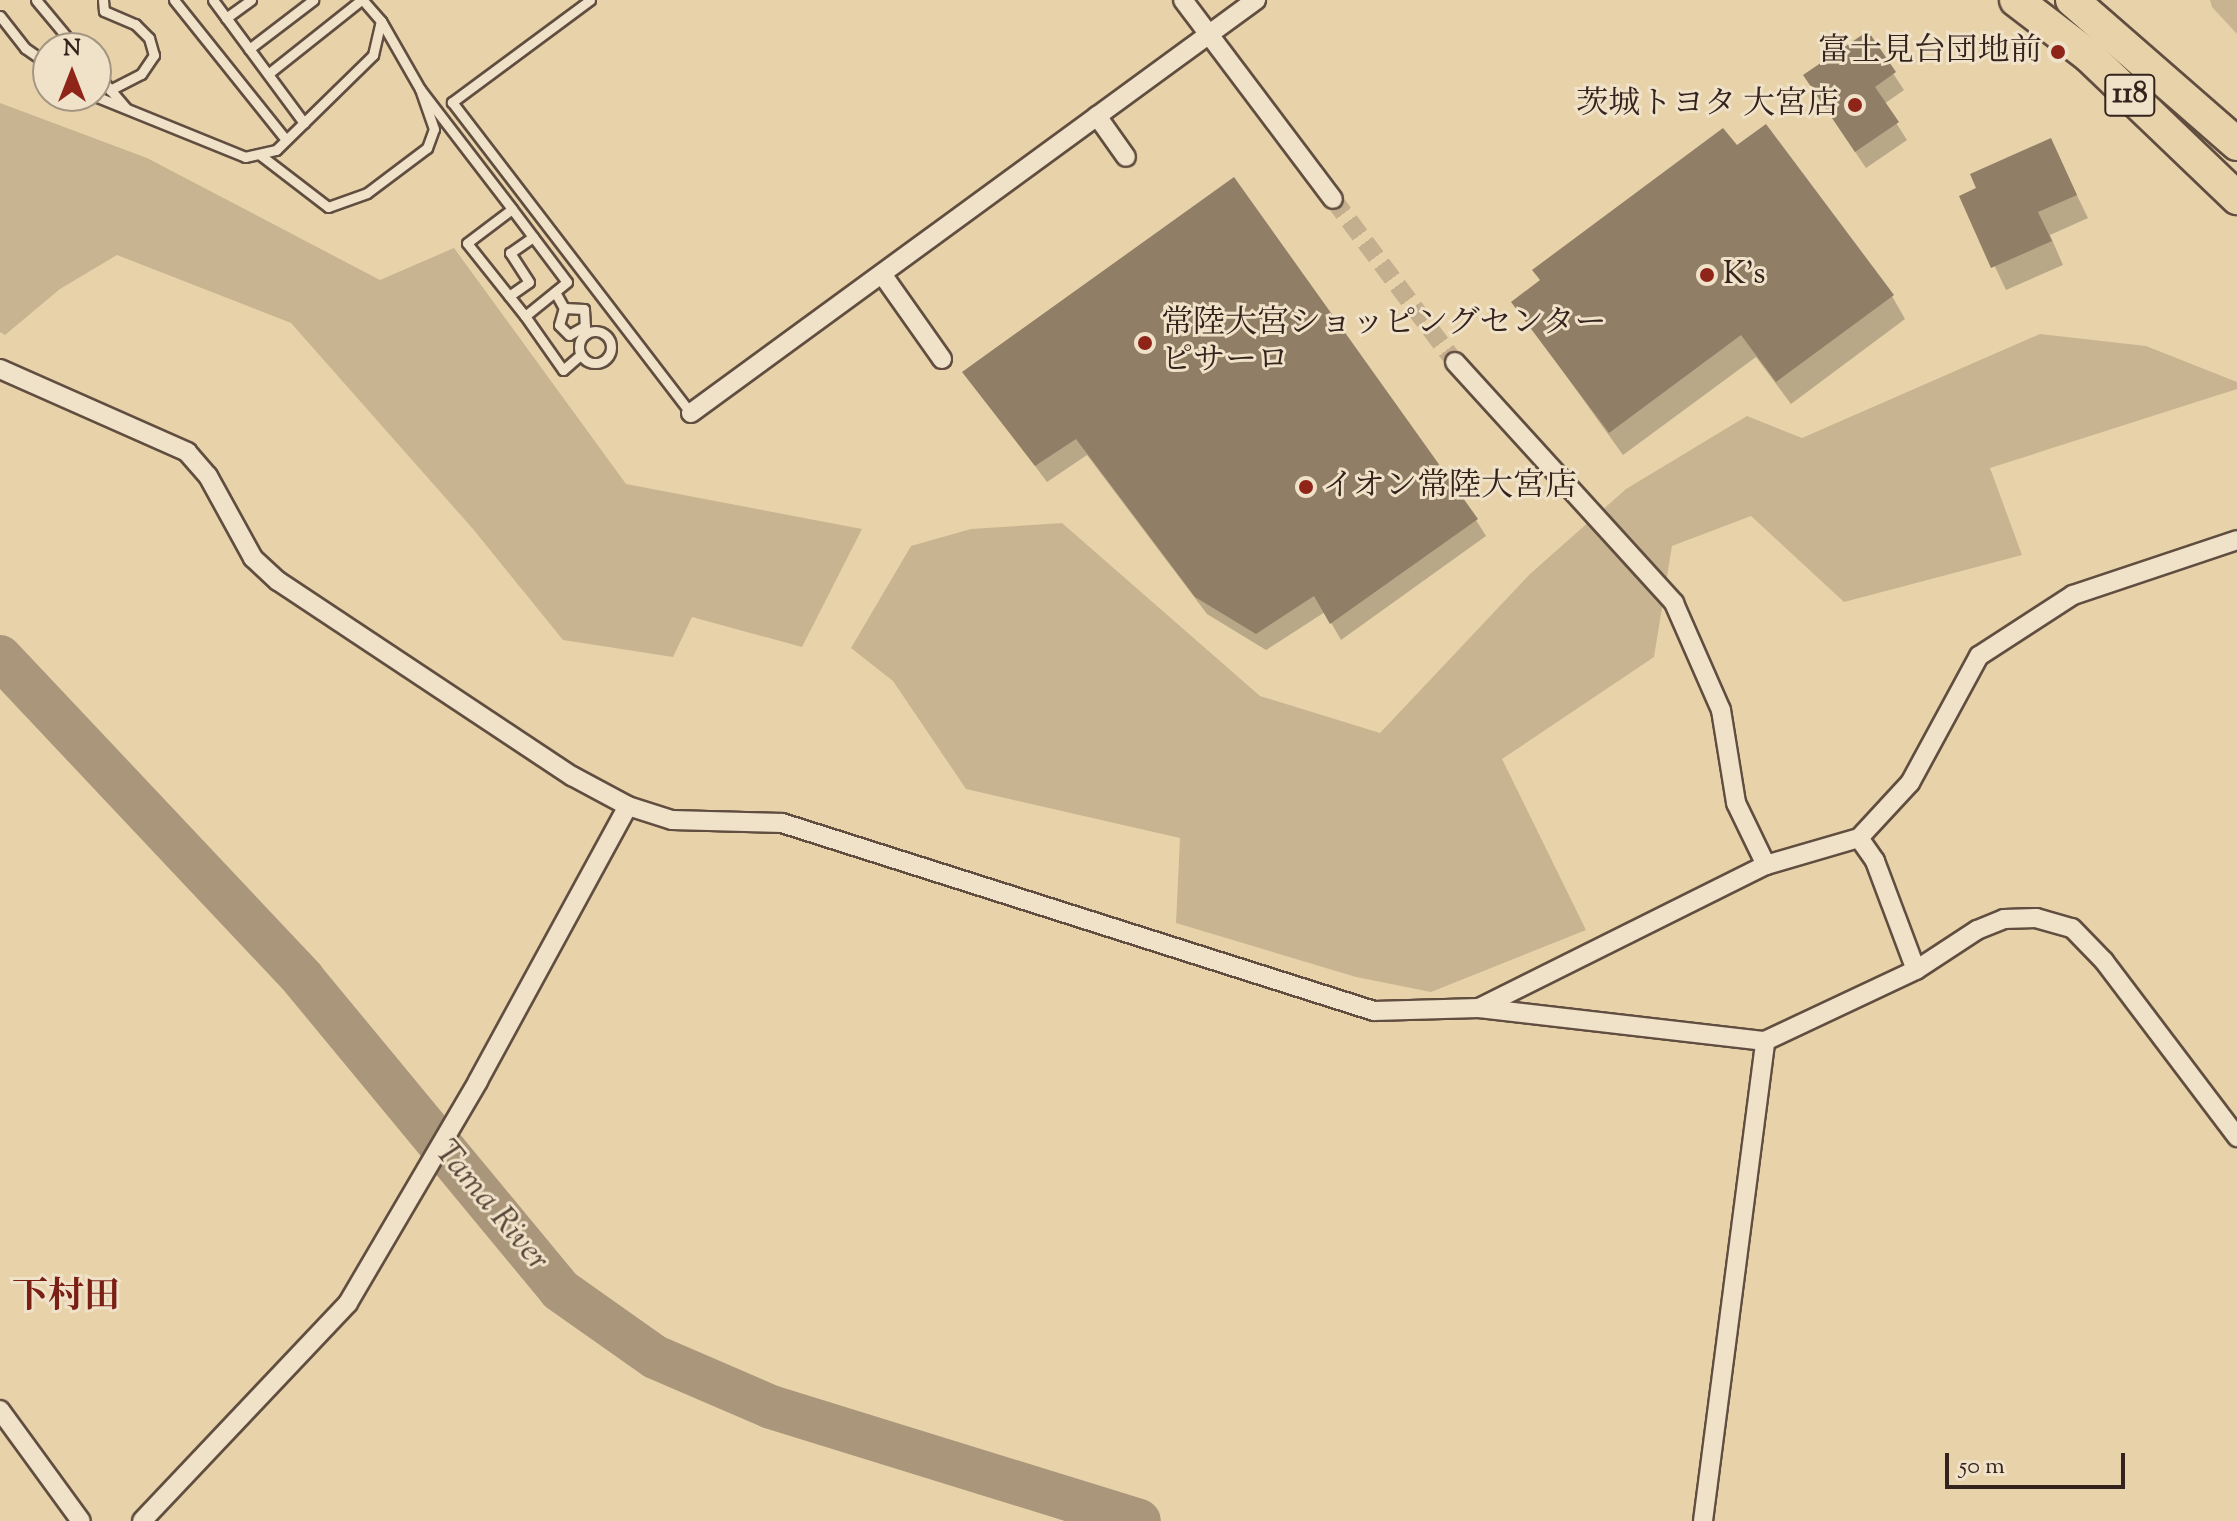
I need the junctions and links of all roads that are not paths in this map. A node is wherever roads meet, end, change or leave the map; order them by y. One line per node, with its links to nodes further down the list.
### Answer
1 (36, 0): 16 (lane)
2 (103, 0): 21 (lane)
3 (174, 0): 28 (lane)
4 (213, 0): 14 (lane)
5 (251, 0): 14 (lane)
6 (313, 0): 18 (lane)
7 (362, 0): 15 (lane); 20 (lane)
8 (590, 0): 46 (lane)
9 (1183, 0): 17 (street)
10 (1256, 0): 17 (street)
11 (2016, 0): 32 (highway, 118)
12 (2072, 0): 29 (highway, 118)
13 (0, 16): 19 (lane)
14 (226, 18): 18 (lane)
15 (381, 21): 22 (lane); 27 (lane)
16 (63, 32)
17 (1209, 35): 26 (street); 33 (street)
18 (249, 49): 20 (lane)
19 (32, 53)
20 (268, 74): 27 (lane)
21 (112, 89)
22 (420, 89): 30 (lane); 34 (lane)
23 (112, 92): 25 (lane)
24 (112, 103): 25 (lane)
25 (128, 110): 30 (lane)
26 (1097, 116): 31 (street); 36 (street)
27 (304, 123): 28 (lane)
28 (286, 140): 30 (lane)
29 (2237, 144)
30 (259, 154)
31 (1126, 157)
32 (2237, 198)
33 (1333, 199)
34 (512, 209): 35 (lane); 38 (lane)
35 (533, 237): 37 (lane); 38 (lane)
36 (882, 274): 43 (street); 46 (street)
37 (555, 292): 39 (lane); 40 (lane)
38 (509, 296): 40 (lane)
39 (564, 308): 41 (lane); 41 (lane)
40 (525, 316): 42 (lane)
41 (583, 332): 42 (lane); 42 (lane)
42 (580, 355)
43 (942, 359)
44 (1455, 362): 50 (street)
45 (0, 369): 48 (street)
46 (691, 413)
47 (2237, 540): 49 (street)
48 (628, 806): 52 (street); 57 (street)
49 (1859, 838): 50 (street); 51 (street)
50 (1766, 865): 52 (street)
51 (1916, 970): 53 (street); 54 (street)
52 (1479, 1008): 53 (street)
53 (1765, 1041): 58 (street)
54 (2237, 1137)
55 (0, 1410): 56 (street)
56 (81, 1521)
57 (142, 1521)
58 (1703, 1521)

